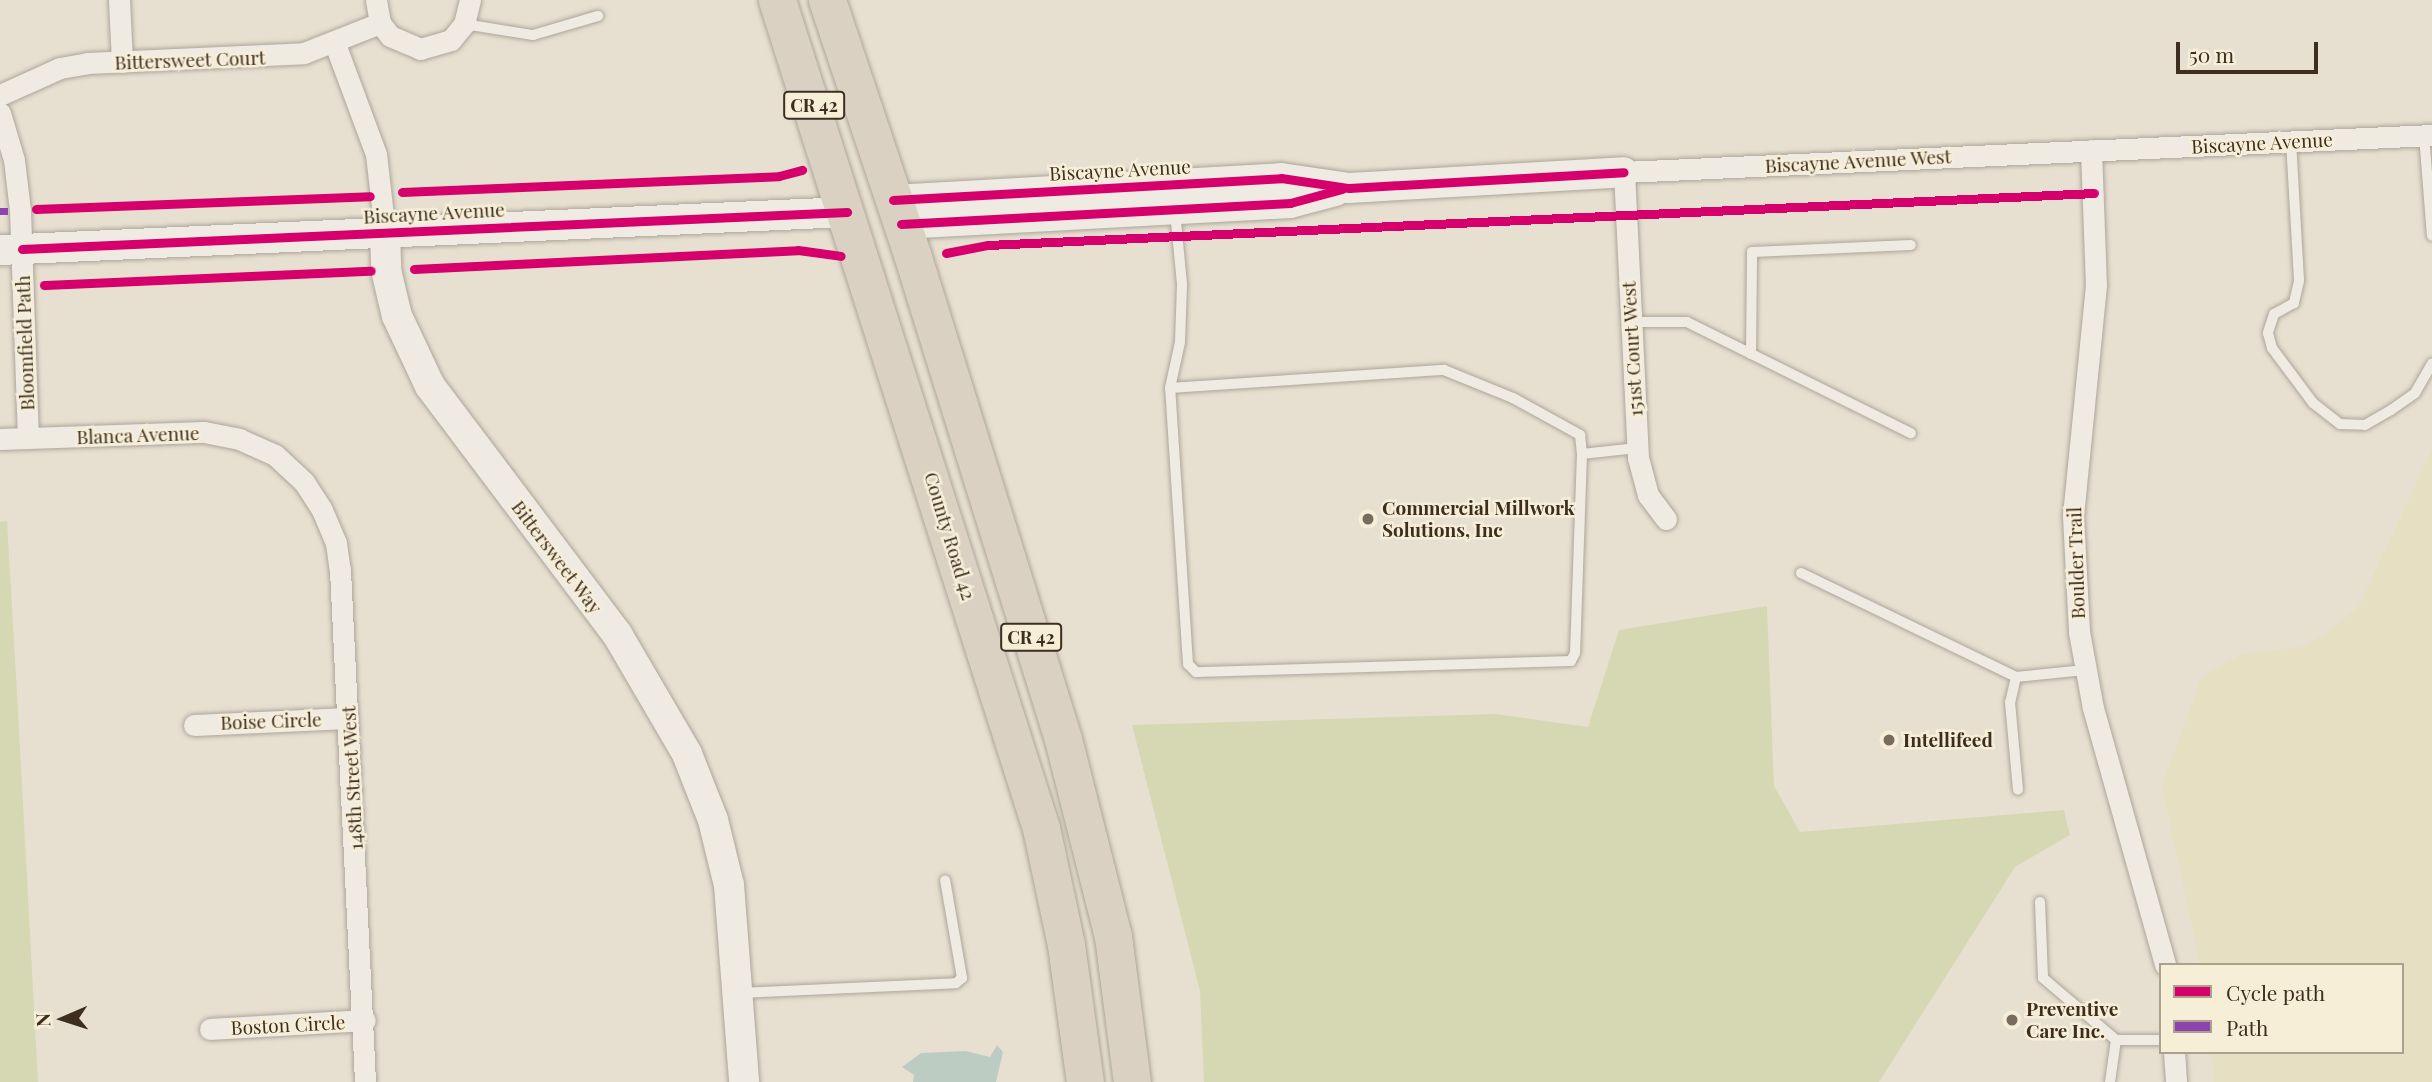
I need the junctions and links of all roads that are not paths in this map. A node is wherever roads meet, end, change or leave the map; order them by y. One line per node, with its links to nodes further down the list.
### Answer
1 (119, 0): 10 (street)
2 (376, 0): 7 (street)
3 (470, 0): 8 (street)
4 (777, 0): 19 (highway, County Road 42 / CR 42)
5 (827, 0): 20 (highway, CR 42)
6 (598, 16): 8 (lane)
7 (380, 23): 8 (street); 9 (street, Bittersweet Court)
8 (464, 24)
9 (335, 44): 10 (street, Bittersweet Court); 21 (street, Bittersweet Way)
10 (122, 62): 11 (street, Bittersweet Court)
11 (0, 95)
12 (0, 113): 24 (street, Bloomfield Path)
13 (2428, 135): 14 (street, Biscayne Avenue); 22 (lane)
14 (2291, 141): 15 (street, Biscayne Avenue); 27 (lane)
15 (2091, 150): 16 (street, Biscayne Avenue West); 37 (street, Boulder Trail)
16 (1624, 172): 17 (street, Biscayne Avenue); 25 (street, 151st Court West)
17 (1349, 188): 18 (street, Biscayne Avenue); 20 (street, Biscayne Avenue)
18 (1175, 209): 20 (street, Biscayne Avenue); 28 (lane)
19 (847, 212): 21 (street, Biscayne Avenue); 53 (highway, County Road 42 / CR 42)
20 (897, 212): 54 (highway, CR 42)
21 (384, 233): 24 (street, Biscayne Avenue); 45 (street, Bittersweet Way)
22 (2432, 236)
23 (1911, 245): 26 (lane)
24 (11, 249): 30 (street, Bloomfield Path)
25 (1631, 322): 26 (lane); 32 (street, 151st Court West)
26 (1751, 354): 29 (lane)
27 (2432, 363)
28 (1170, 388): 33 (lane); 33 (lane)
29 (1911, 433)
30 (28, 438): 31 (street, Blanca Avenue); 34 (street, Blanca Avenue)
31 (0, 439)
32 (1637, 448): 33 (lane); 35 (street, 151st Court West)
33 (1582, 454)
34 (304, 481): 39 (street, 148th Street West)
35 (1666, 519)
36 (1801, 573): 38 (lane)
37 (2085, 670): 38 (lane); 44 (street, Boulder Trail)
38 (2016, 677): 41 (lane)
39 (348, 718): 40 (street, Boise Circle); 46 (street, 148th Street West)
40 (194, 724)
41 (2018, 790)
42 (945, 880): 45 (lane)
43 (2040, 902): 48 (lane)
44 (2164, 963)
45 (739, 993): 52 (street, Bittersweet Way)
46 (365, 1020): 47 (street, Boston Circle); 51 (street, 148th Street West)
47 (210, 1029)
48 (2116, 1040): 49 (lane); 55 (lane)
49 (2159, 1040)
50 (2174, 1054): 56 (street)
51 (365, 1082)
52 (744, 1082)
53 (1085, 1082)
54 (1132, 1082)
55 (2110, 1082)
56 (2176, 1082)

